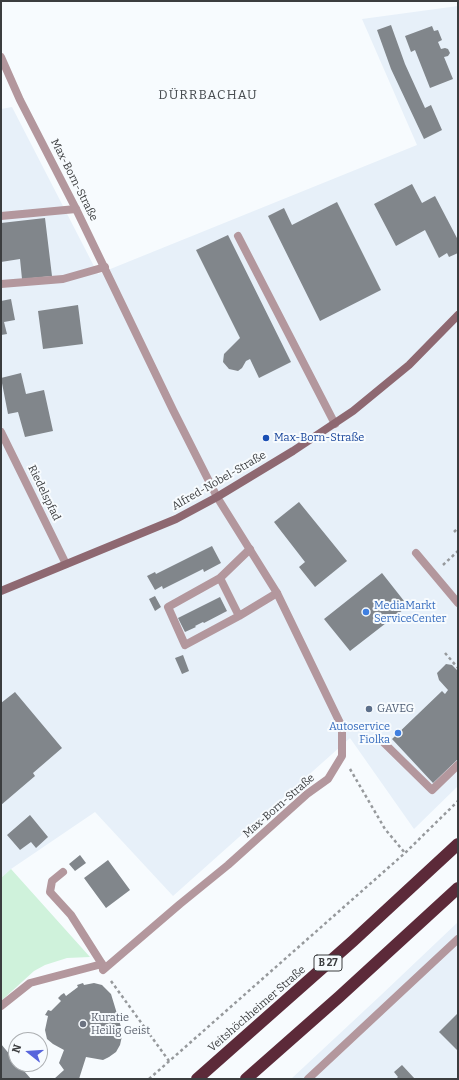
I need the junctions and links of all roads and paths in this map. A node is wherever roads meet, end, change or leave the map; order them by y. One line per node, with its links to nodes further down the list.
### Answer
1 (1, 57): 2 (street, Max-Born-Straße)
2 (76, 209): 3 (street); 5 (street, Max-Born-Straße)
3 (1, 216)
4 (238, 236): 8 (street)
5 (105, 267): 6 (street); 10 (street, Max-Born-Straße)
6 (1, 284)
7 (458, 316): 8 (street, Alfred-Nobel-Straße)
8 (335, 424): 10 (street, Alfred-Nobel-Straße)
9 (1, 432): 17 (street, Riedelspfad)
10 (217, 497): 13 (street, Max-Born-Straße); 17 (street, Alfred-Nobel-Straße)
11 (458, 528): 12 (path)
12 (454, 532)
13 (250, 549): 18 (street); 20 (street, Max-Born-Straße)
14 (458, 550): 16 (path)
15 (416, 553): 21 (street)
16 (444, 563)
17 (66, 564): 19 (street, Alfred-Nobel-Straße)
18 (220, 578): 22 (street); 22 (street)
19 (1, 591)
20 (277, 593): 22 (street); 26 (street, Max-Born-Straße)
21 (458, 603)
22 (239, 616)
23 (445, 653): 24 (path)
24 (458, 668)
25 (380, 739): 27 (street)
26 (342, 756): 30 (path); 34 (street, Max-Born-Straße)
27 (458, 765)
28 (458, 801): 30 (path)
29 (458, 844): 38 (highway, Veitshöchheimer Straße / B 27)
30 (405, 853): 36 (path)
31 (63, 872): 34 (street)
32 (458, 888): 39 (highway)
33 (458, 939): 40 (street)
34 (103, 967): 35 (street, Max-Born-Straße); 36 (path)
35 (1, 1006)
36 (169, 1061): 37 (path)
37 (149, 1079)
38 (197, 1079)
39 (246, 1079)
40 (308, 1079)

